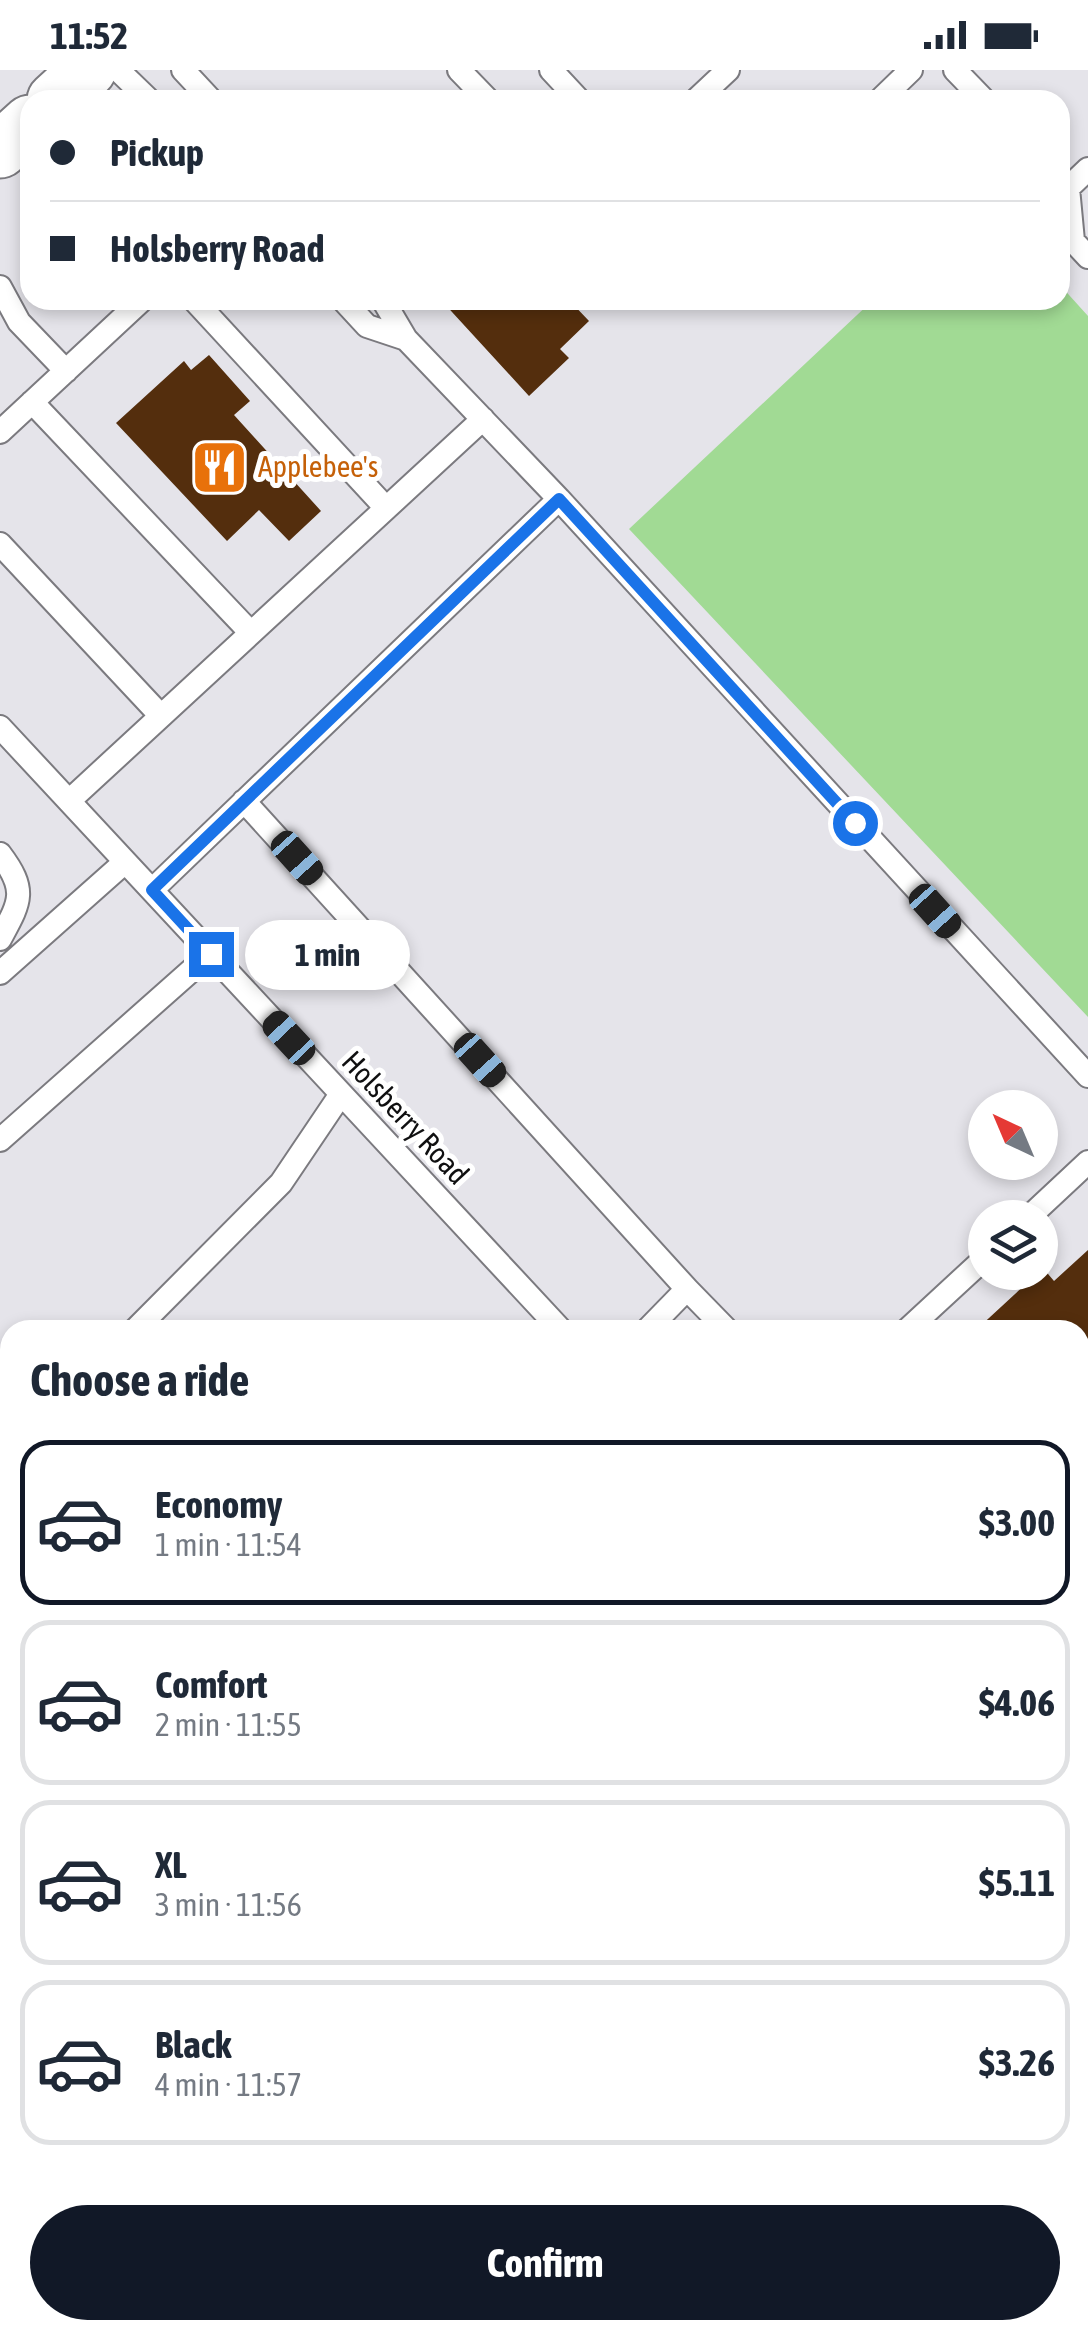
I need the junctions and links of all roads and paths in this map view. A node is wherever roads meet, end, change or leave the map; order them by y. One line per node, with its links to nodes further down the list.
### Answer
1 (88, 70): 9 (main road)
2 (118, 70): 10 (lane)
3 (183, 70): 11 (lane)
4 (458, 70): 12 (lane)
5 (552, 70): 13 (lane)
6 (728, 70): 14 (lane)
7 (912, 70): 15 (lane)
8 (956, 70): 16 (lane)
9 (66, 90)
10 (139, 90)
11 (202, 90)
12 (478, 90)
13 (570, 90)
14 (707, 90)
15 (891, 90)
16 (975, 90)
17 (20, 132): 18 (main road)
18 (0, 150)
19 (1070, 218): 20 (lane)
20 (1088, 257)
21 (0, 287): 27 (lane)
22 (131, 310): 27 (lane)
23 (203, 310): 32 (lane)
24 (352, 310): 26 (lane)
25 (389, 310): 26 (lane)
26 (406, 339): 29 (lane)
27 (66, 371): 28 (lane)
28 (32, 402): 30 (lane); 34 (lane)
29 (483, 419): 31 (lane); 32 (lane)
30 (0, 432)
31 (559, 499): 38 (lane); 45 (lane)
32 (386, 508): 34 (lane)
33 (0, 544): 35 (lane)
34 (251, 633): 35 (lane)
35 (161, 716): 37 (lane)
36 (0, 727): 37 (lane, Holsberry Road)
37 (69, 801): 40 (lane, Holsberry Road)
38 (244, 801): 41 (lane); 51 (lane)
39 (0, 854): 42 (lane)
40 (125, 862): 41 (lane, Holsberry Road); 44 (lane)
41 (152, 890): 43 (lane, Holsberry Road)
42 (0, 940)
43 (211, 954): 46 (lane, Holsberry Road); 47 (lane)
44 (0, 972)
45 (1088, 1076)
46 (342, 1094): 52 (lane); 53 (lane, Holsberry Road)
47 (0, 1140)
48 (1088, 1162): 49 (lane)
49 (1047, 1200)
50 (968, 1274): 56 (lane)
51 (688, 1289): 54 (lane); 55 (lane)
52 (145, 1320)
53 (552, 1320)
54 (658, 1320)
55 (717, 1320)
56 (918, 1320)

